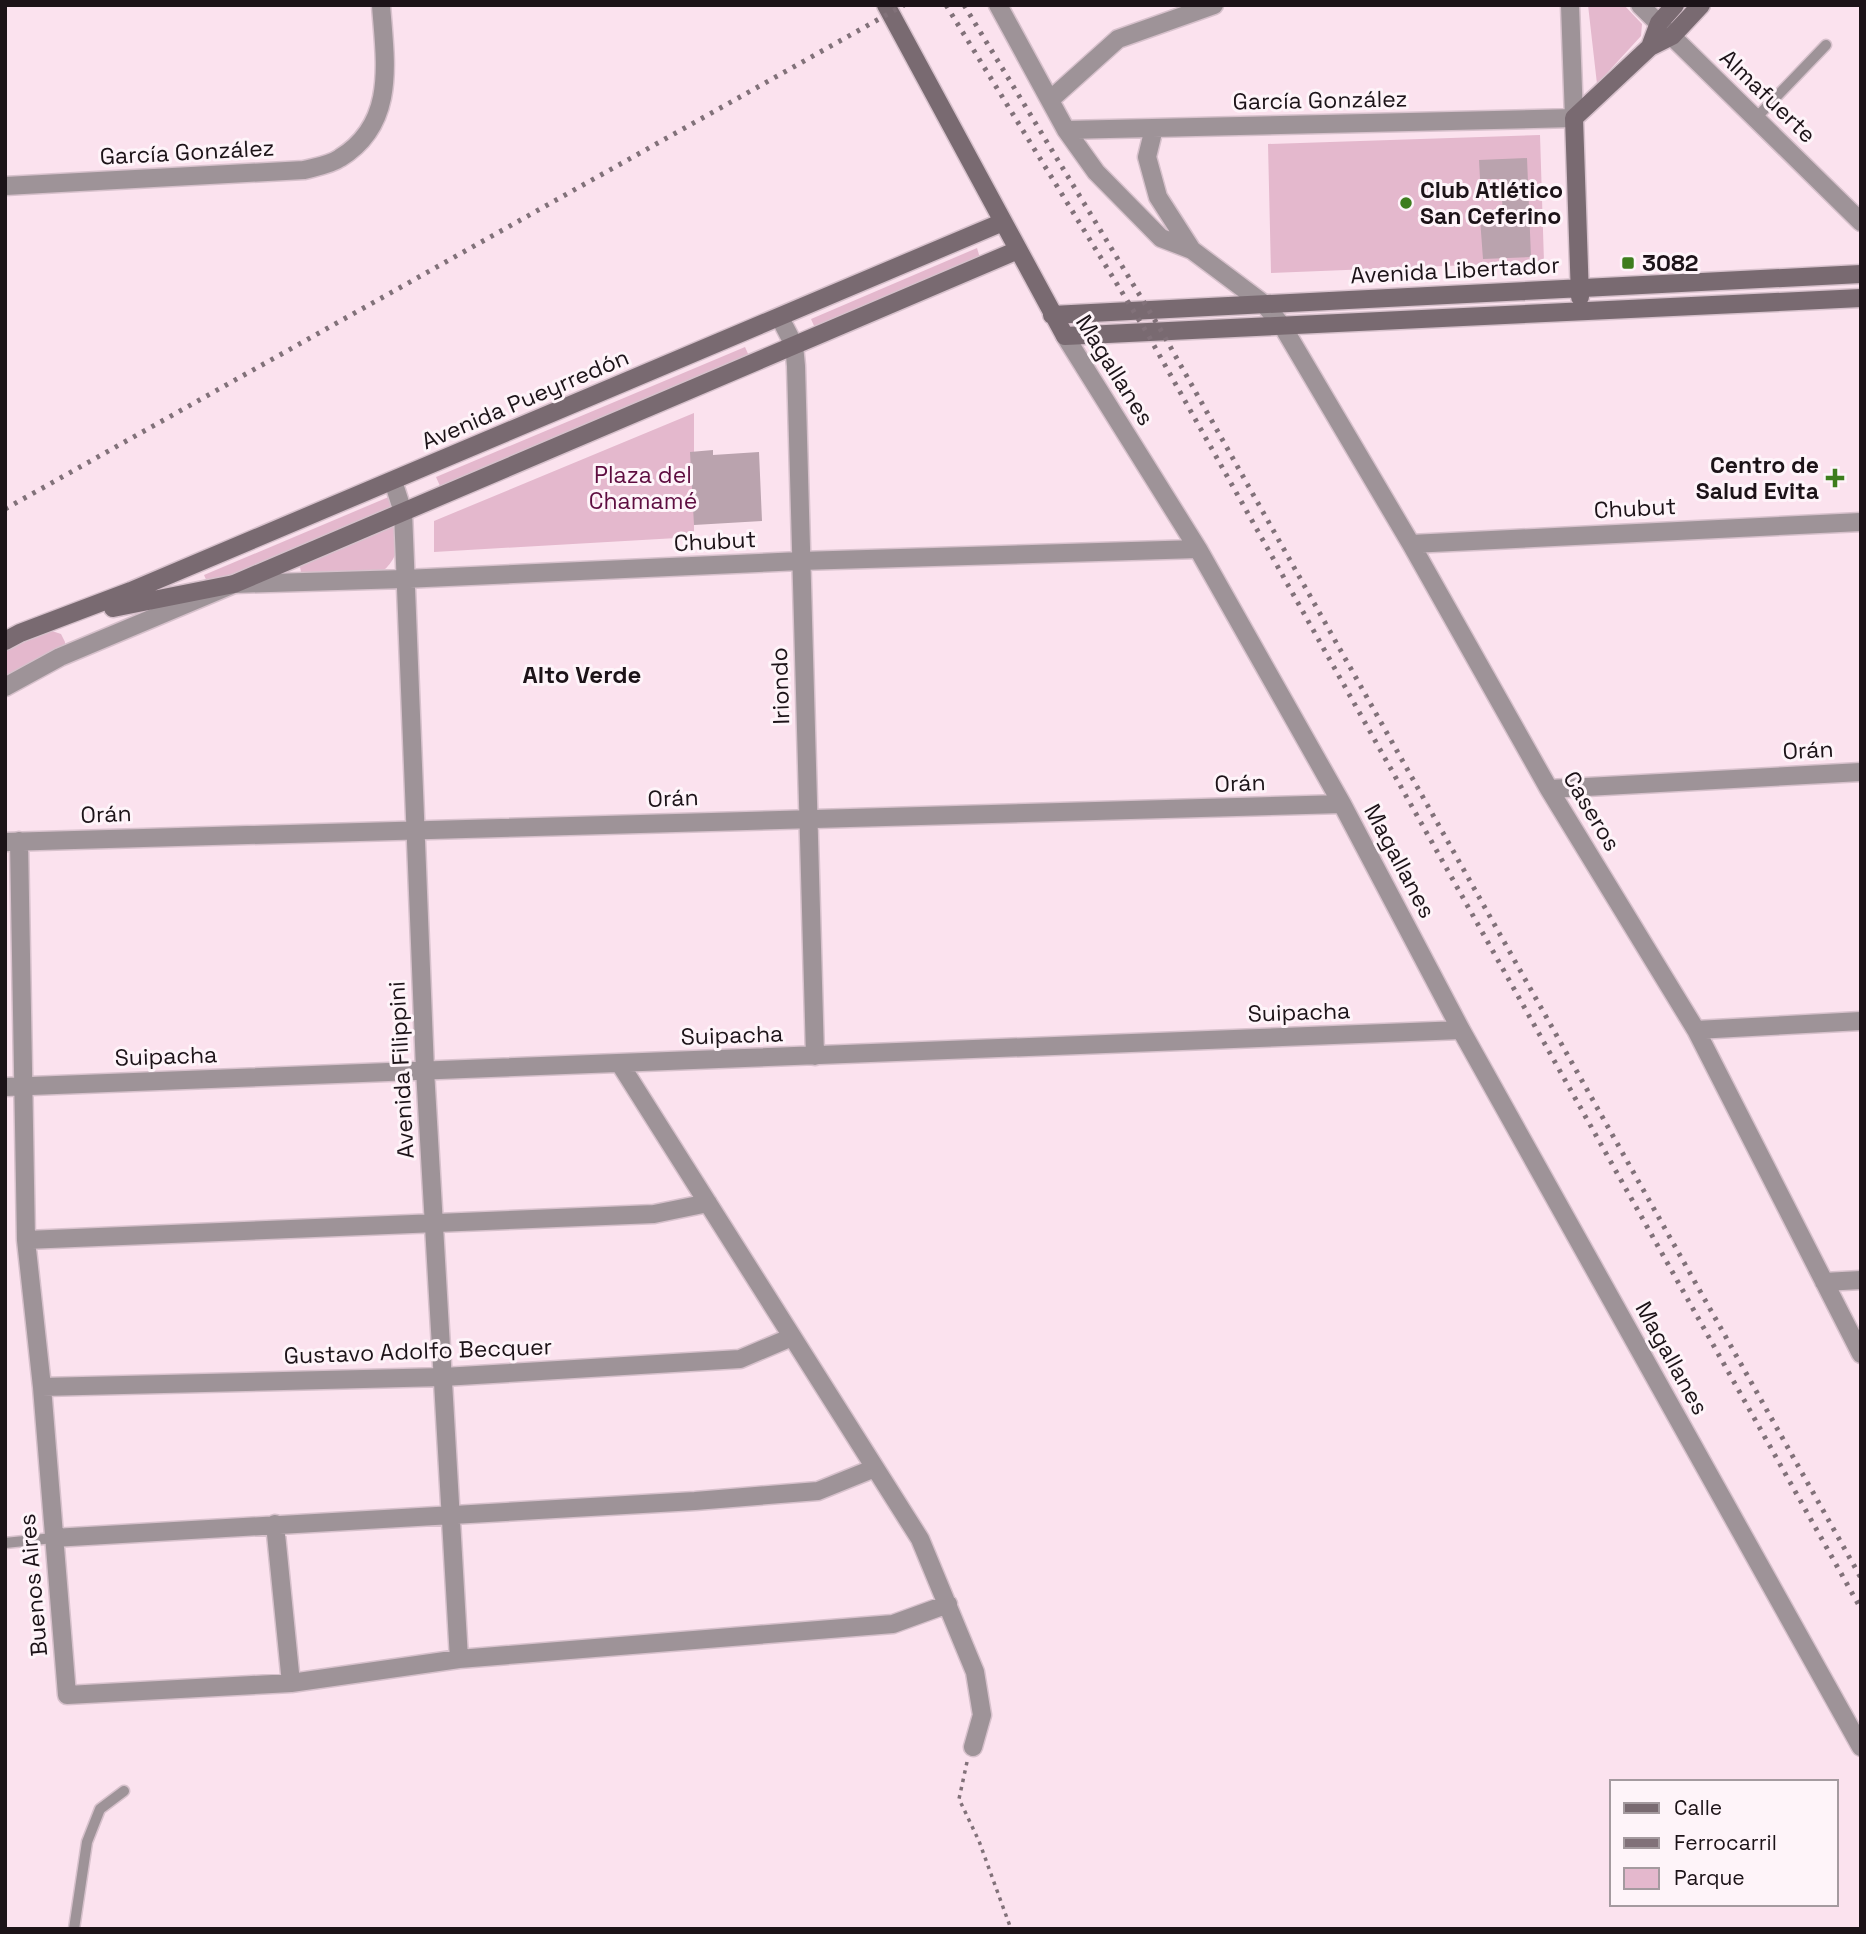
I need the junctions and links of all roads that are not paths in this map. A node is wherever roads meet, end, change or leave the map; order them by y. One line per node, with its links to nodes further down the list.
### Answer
1 (381, 5): 18 (street, García González)
2 (886, 5): 19 (street, Magallanes)
3 (998, 5): 13 (street)
4 (1214, 5): 13 (street)
5 (1570, 5): 14 (street)
6 (1640, 5): 9 (street, Almafuerte)
7 (1675, 5): 9 (street)
8 (1701, 5): 10 (street)
9 (1658, 23): 10 (street, Almafuerte); 12 (street)
10 (1672, 36): 12 (street); 15 (street, Almafuerte)
11 (1826, 45): 15 (lane)
12 (1650, 47): 14 (street)
13 (1050, 100): 17 (street)
14 (1574, 118): 16 (street, García González); 24 (street)
15 (1756, 118): 20 (street, Almafuerte)
16 (1154, 128): 17 (street, García González); 22 (street)
17 (1066, 130): 22 (street)
18 (5, 186)
19 (1003, 222): 21 (street, Magallanes); 29 (street, Avenida Pueyrredón)
20 (1861, 222)
21 (1018, 250): 28 (street, Magallanes); 32 (street, Avenida Pueyrredón)
22 (1192, 250): 26 (street, Caseros)
23 (1861, 274): 24 (street, Avenida Libertador)
24 (1580, 288): 26 (street, Avenida Libertador); 27 (street)
25 (1861, 298): 27 (street)
26 (1264, 304): 28 (street, Avenida Libertador); 30 (street, Caseros)
27 (1581, 312): 30 (street)
28 (1052, 315): 31 (street, Magallanes)
29 (780, 318): 32 (street, Iriondo); 33 (street, Avenida Pueyrredón)
30 (1283, 327): 31 (street); 36 (street, Caseros)
31 (1065, 336): 37 (street, Magallanes)
32 (794, 345): 34 (street, Avenida Pueyrredón); 38 (street, Iriondo)
33 (393, 481): 34 (street, Avenida Filippini); 41 (street, Avenida Pueyrredón)
34 (403, 512): 39 (street, Avenida Filippini); 40 (street, Avenida Pueyrredón)
35 (1861, 522): 36 (street, Chubut)
36 (1411, 544): 45 (street, Caseros)
37 (1198, 549): 38 (street, Chubut); 46 (street, Magallanes)
38 (800, 561): 39 (street, Chubut); 47 (street, Iriondo)
39 (404, 579): 40 (street, Chubut); 48 (street, Avenida Filippini)
40 (234, 584): 41 (street, Avenida Pueyrredón); 43 (street, Avenida Pueyrredón)
41 (65, 617): 42 (street, Avenida Pueyrredón)
42 (5, 641)
43 (5, 687)
44 (1861, 772): 45 (street, Orán)
45 (1549, 789): 52 (street, Caseros)
46 (1342, 804): 47 (street, Orán); 51 (street, Magallanes)
47 (808, 819): 48 (street, Orán); 53 (street, Iriondo)
48 (415, 830): 49 (street, Orán); 55 (street, Avenida Filippini)
49 (12, 841): 56 (street, Buenos Aires)
50 (1861, 1021): 52 (street)
51 (1461, 1030): 53 (street, Suipacha); 76 (street, Magallanes)
52 (1696, 1030): 62 (street, Caseros)
53 (815, 1056): 54 (street, Suipacha)
54 (620, 1064): 55 (street, Suipacha); 58 (street)
55 (425, 1070): 56 (street, Suipacha); 59 (street, Avenida Filippini)
56 (24, 1086): 57 (street, Suipacha); 60 (street, Buenos Aires)
57 (5, 1087)
58 (708, 1203): 59 (street); 63 (street)
59 (434, 1223): 60 (street); 65 (street, Avenida Filippini)
60 (26, 1240): 66 (street, Buenos Aires)
61 (1861, 1280): 62 (street)
62 (1824, 1282): 64 (street, Caseros)
63 (792, 1337): 65 (street, Gustavo Adolfo Becquer); 67 (street)
64 (1861, 1354)
65 (443, 1377): 66 (street, Gustavo Adolfo Becquer); 68 (street, Avenida Filippini)
66 (42, 1387): 70 (street, Buenos Aires)
67 (875, 1468): 68 (street); 72 (street)
68 (451, 1514): 69 (street); 73 (street, Avenida Filippini)
69 (275, 1524): 70 (street); 74 (street)
70 (53, 1538): 71 (lane); 74 (street, Buenos Aires)
71 (5, 1543)
72 (948, 1604): 73 (street); 75 (street)
73 (459, 1658): 74 (street)
74 (291, 1683)
75 (973, 1747)
76 (1861, 1747)
77 (124, 1791): 78 (lane)
78 (74, 1929)

